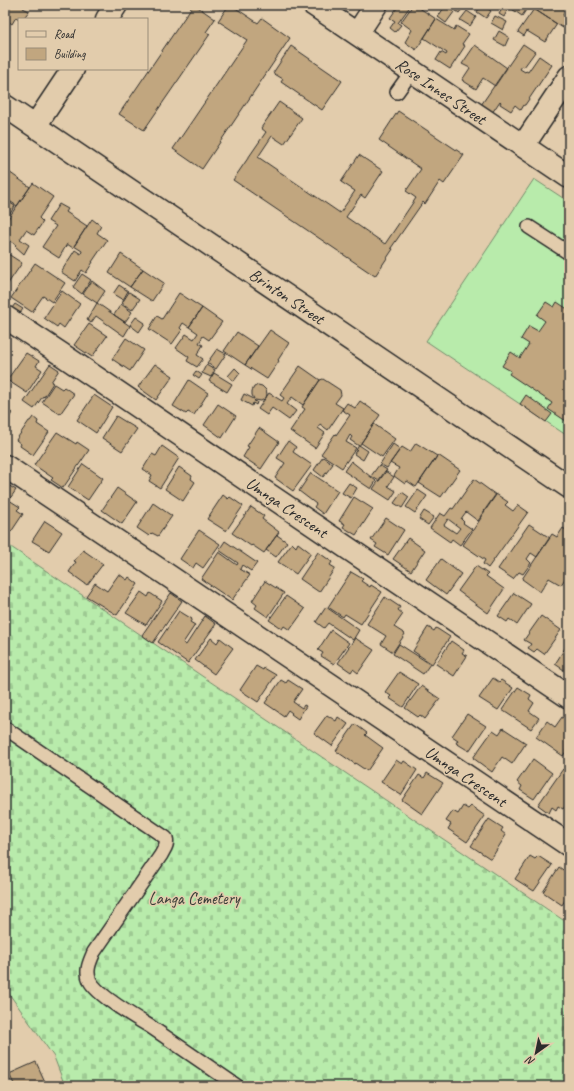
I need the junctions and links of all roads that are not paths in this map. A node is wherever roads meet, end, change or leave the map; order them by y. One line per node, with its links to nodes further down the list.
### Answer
1 (116, 5): 4 (street)
2 (314, 5): 5 (street, Rose Innes Street)
3 (376, 5): 5 (street)
4 (108, 18)
5 (357, 34): 7 (street, Rose Innes Street)
6 (72, 70): 11 (street)
7 (412, 71): 9 (lane); 12 (street, Rose Innes Street)
8 (569, 76): 12 (street)
9 (398, 92)
10 (5, 106): 11 (street, Brinton Street)
11 (35, 126): 18 (street, Brinton Street)
12 (523, 146): 13 (street, Rose Innes Street)
13 (569, 177)
14 (529, 227): 15 (lane)
15 (569, 253)
16 (5, 317): 19 (street, Umnga Crescent)
17 (5, 466): 21 (street, Umnga Crescent)
18 (569, 487)
19 (569, 697)
20 (5, 728): 22 (lane)
21 (569, 845)
22 (237, 1086)

